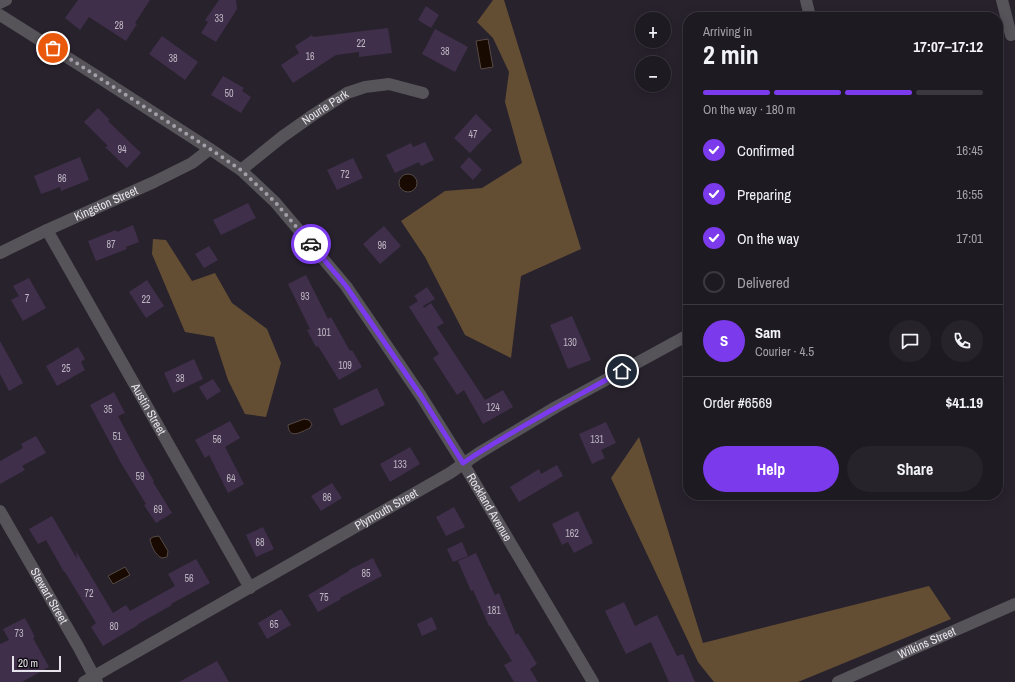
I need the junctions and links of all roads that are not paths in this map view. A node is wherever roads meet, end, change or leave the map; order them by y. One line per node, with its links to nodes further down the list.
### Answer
1 (6, 0): 4 (street)
2 (806, 0): 5 (street)
3 (1002, 0): 7 (street)
4 (0, 3)
5 (809, 12)
6 (0, 15): 9 (street, Rockland Avenue)
7 (1011, 35)
8 (423, 93): 10 (street, Nourie Park)
9 (210, 149): 10 (street, Rockland Avenue); 11 (street, Kingston Street)
10 (241, 170): 14 (street, Rockland Avenue)
11 (47, 230): 12 (street, Kingston Street); 16 (street, Austin Street)
12 (0, 253)
13 (683, 338): 14 (street, Plymouth Street)
14 (463, 463): 16 (street, Plymouth Street); 19 (street, Rockland Avenue)
15 (0, 511): 18 (street, Stewart Street)
16 (250, 588): 18 (street, Plymouth Street)
17 (1015, 604): 20 (street, Wilkins Street)
18 (92, 680)
19 (593, 682)
20 (838, 682)

